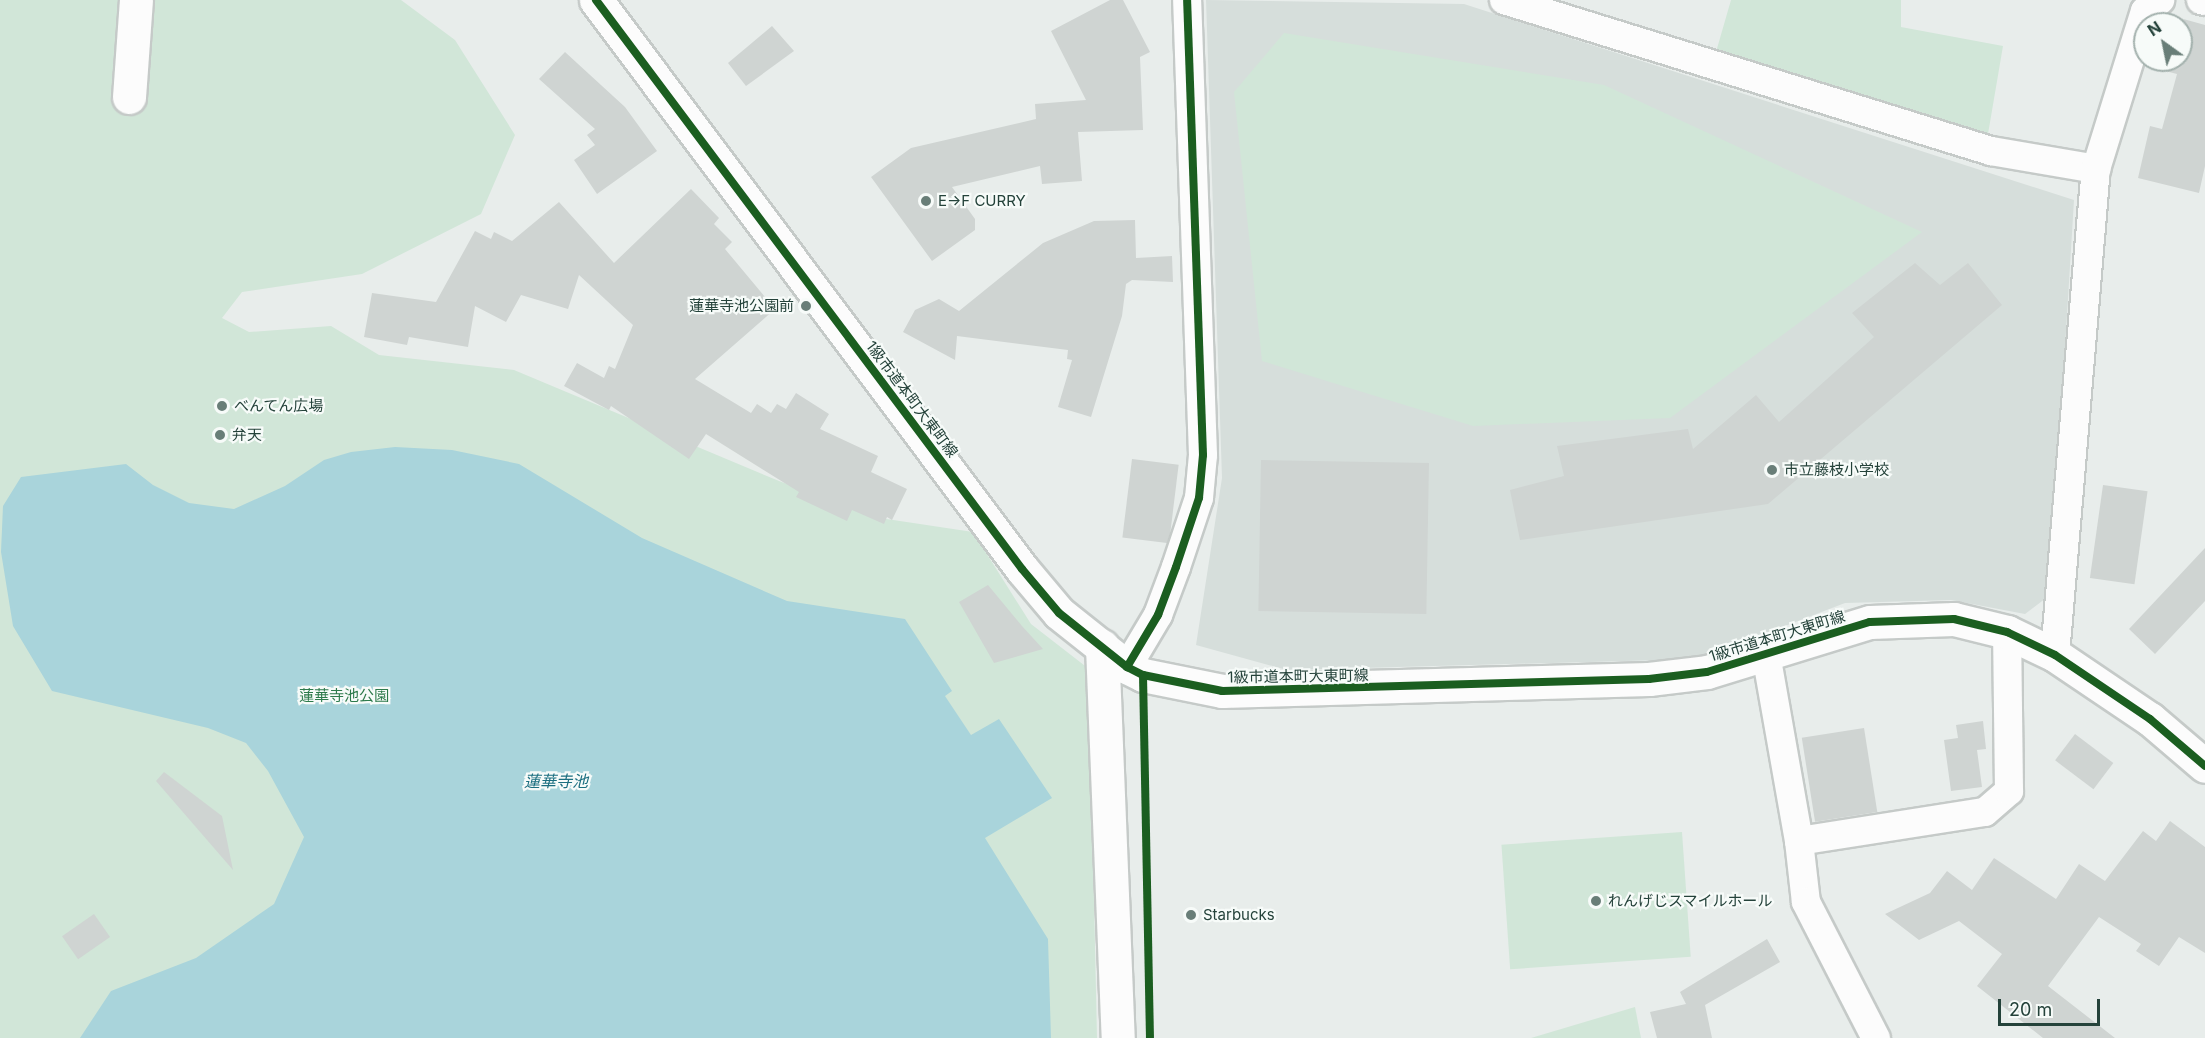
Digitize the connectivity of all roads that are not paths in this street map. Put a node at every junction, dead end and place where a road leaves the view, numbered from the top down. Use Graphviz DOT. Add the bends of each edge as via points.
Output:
graph roads {
  1 [pos="136,0"];
  2 [pos="596,0"];
  3 [pos="1186,0"];
  4 [pos="1504,0"];
  5 [pos="2160,0"];
  6 [pos="129,97"];
  7 [pos="2096,169"];
  8 [pos="2007,632"];
  9 [pos="1102,646"];
  10 [pos="1766,654"];
  11 [pos="2055,655"];
  12 [pos="1127,667"];
  13 [pos="2205,766"];
  14 [pos="1799,841"];
  15 [pos="1118,1038"];
  16 [pos="1876,1038"];
  1 -- 6 [label="street"];
  2 -- 9 [label="street, 1級市道本町大東町線" via="1022,569 1059,613"];
  3 -- 12 [label="street" via="1203,455 1199,498 1176,567 1158,615"];
  4 -- 7 [label="street" via="1991,152"];
  5 -- 7 [label="street" via="2145,11"];
  7 -- 11 [label="street"];
  8 -- 10 [label="street, 1級市道本町大東町線" via="1954,619 1870,622"];
  8 -- 11 [label="street, 1級市道本町大東町線"];
  8 -- 14 [label="street" via="2009,791 1985,812"];
  9 -- 12 [label="street, 1級市道本町大東町線"];
  9 -- 15 [label="street"];
  10 -- 12 [label="street, 1級市道本町大東町線" via="1707,672 1649,679 1289,691 1222,691 1143,675"];
  10 -- 14 [label="street"];
  11 -- 13 [label="street, 1級市道本町大東町線" via="2150,719"];
  14 -- 16 [label="street" via="1806,902"];
}
